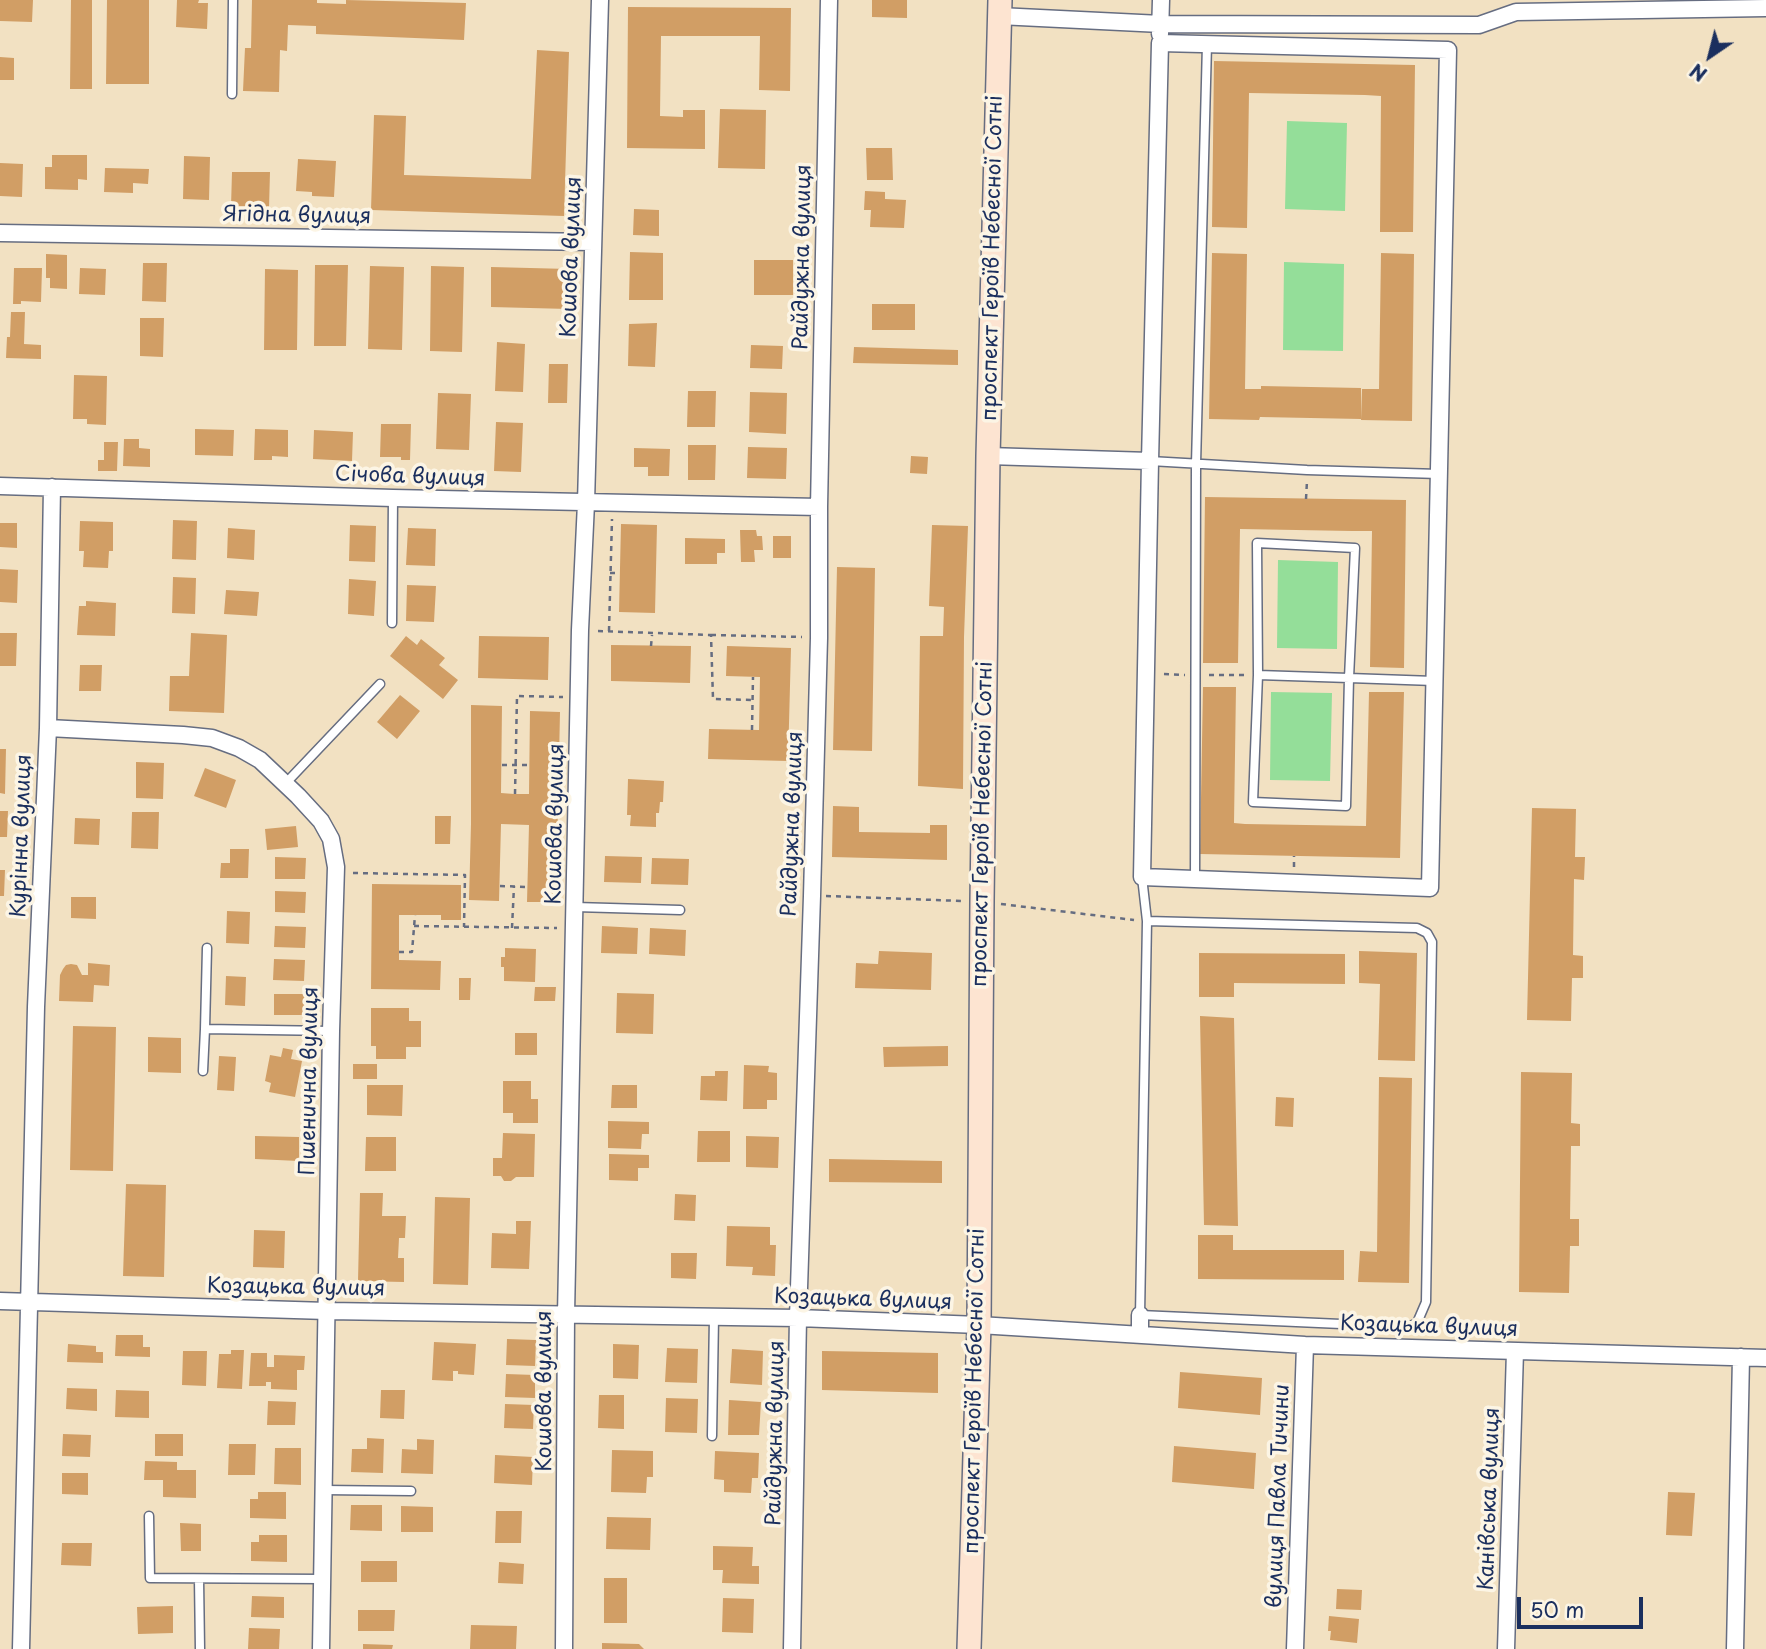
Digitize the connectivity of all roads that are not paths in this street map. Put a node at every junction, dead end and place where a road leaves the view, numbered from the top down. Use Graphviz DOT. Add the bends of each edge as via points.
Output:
graph roads {
  1 [pos="233,0"];
  2 [pos="600,0"];
  3 [pos="829,0"];
  4 [pos="1161,0"];
  5 [pos="1000,8"];
  6 [pos="1766,8"];
  7 [pos="1161,24"];
  8 [pos="1160,43"];
  9 [pos="1207,44"];
  10 [pos="232,94"];
  11 [pos="0,233"];
  12 [pos="593,242"];
  13 [pos="988,456"];
  14 [pos="1150,461"];
  15 [pos="1196,464"];
  16 [pos="1439,474"];
  17 [pos="0,486"];
  18 [pos="51,487"];
  19 [pos="393,498"];
  20 [pos="586,503"];
  21 [pos="818,507"];
  22 [pos="392,623"];
  23 [pos="1258,675"];
  24 [pos="1349,678"];
  25 [pos="1435,681"];
  26 [pos="380,684"];
  27 [pos="48,728"];
  28 [pos="285,784"];
  29 [pos="1142,877"];
  30 [pos="1195,879"];
  31 [pos="575,906"];
  32 [pos="680,910"];
  33 [pos="1147,921"];
  34 [pos="207,947"];
  35 [pos="205,1029"];
  36 [pos="331,1031"];
  37 [pos="203,1071"];
  38 [pos="0,1301"];
  39 [pos="28,1301"];
  40 [pos="327,1311"];
  41 [pos="566,1314"];
  42 [pos="1140,1315"];
  43 [pos="715,1317"];
  44 [pos="798,1318"];
  45 [pos="979,1325"];
  46 [pos="1140,1335"];
  47 [pos="1305,1345"];
  48 [pos="1515,1351"];
  49 [pos="1741,1357"];
  50 [pos="1766,1358"];
  51 [pos="712,1436"];
  52 [pos="324,1490"];
  53 [pos="411,1491"];
  54 [pos="149,1516"];
  55 [pos="199,1578"];
  56 [pos="322,1580"];
  57 [pos="21,1649"];
  58 [pos="200,1649"];
  59 [pos="321,1649"];
  60 [pos="564,1649"];
  61 [pos="792,1649"];
  62 [pos="969,1649"];
  63 [pos="1294,1649"];
  64 [pos="1506,1649"];
  65 [pos="1735,1649"];
  1 -- 10 [label="lane"];
  2 -- 12 [label="street, Кошова вулиця"];
  3 -- 21 [label="street, Райдужна вулиця"];
  4 -- 7 [label="street"];
  5 -- 7 [label="street"];
  5 -- 13 [label="street, проспект Героїв Небесної Сотні"];
  6 -- 7 [label="street" via="1516,12 1479,24"];
  7 -- 8 [label="street"];
  8 -- 9 [label="street"];
  8 -- 14 [label="street"];
  9 -- 15 [label="lane"];
  9 -- 16 [label="street" via="1448,50"];
  11 -- 12 [label="street, Ягідна вулиця"];
  12 -- 20 [label="street, Кошова вулиця"];
  13 -- 14 [label="street"];
  13 -- 45 [label="street, проспект Героїв Небесної Сотні"];
  14 -- 15 [label="lane"];
  14 -- 29 [label="street"];
  15 -- 16 [label="lane"];
  15 -- 30 [label="lane"];
  16 -- 25 [label="street"];
  17 -- 18 [label="street, Січова вулиця"];
  18 -- 19 [label="street, Січова вулиця"];
  18 -- 27 [label="street, Курінна вулиця"];
  19 -- 20 [label="street, Січова вулиця"];
  19 -- 22 [label="lane"];
  20 -- 21 [label="street, Січова вулиця"];
  20 -- 31 [label="street, Кошова вулиця"];
  21 -- 44 [label="street, Райдужна вулиця" via="819,638"];
  23 -- 24 [label="lane"];
  23 -- 24 [label="lane" via="1253,802 1346,806"];
  23 -- 24 [label="lane" via="1257,542 1355,548"];
  24 -- 25 [label="lane"];
  25 -- 30 [label="street" via="1430,888"];
  26 -- 28 [label="lane"];
  27 -- 28 [label="street, Пшенична вулиця" via="212,738 260,761"];
  27 -- 39 [label="street, Курінна вулиця"];
  28 -- 36 [label="street, Пшенична вулиця" via="321,821 331,839 336,873"];
  29 -- 30 [label="street"];
  29 -- 33 [label="lane"];
  31 -- 32 [label="lane"];
  31 -- 41 [label="street, Кошова вулиця"];
  33 -- 42 [label="lane"];
  33 -- 42 [label="lane" via="1417,928 1427,933 1432,942 1426,1302 1417,1323 1408,1327"];
  34 -- 35 [label="lane"];
  35 -- 36 [label="lane"];
  35 -- 37 [label="lane"];
  36 -- 40 [label="street, Пшенична вулиця"];
  38 -- 39 [label="street, Козацька вулиця"];
  39 -- 40 [label="street, Козацька вулиця"];
  39 -- 57 [label="street, Курінна вулиця"];
  40 -- 41 [label="street, Козацька вулиця"];
  40 -- 52 [label="street, Пшенична вулиця"];
  41 -- 43 [label="street, Козацька вулиця"];
  41 -- 60 [label="street, Кошова вулиця"];
  42 -- 46 [label="street"];
  43 -- 44 [label="street, Козацька вулиця"];
  43 -- 51 [label="lane"];
  44 -- 45 [label="street, Козацька вулиця"];
  44 -- 61 [label="street, Райдужна вулиця"];
  45 -- 46 [label="street, Козацька вулиця"];
  45 -- 62 [label="street, проспект Героїв Небесної Сотні"];
  46 -- 47 [label="street, Козацька вулиця"];
  47 -- 48 [label="street, Козацька вулиця"];
  47 -- 63 [label="street, вулиця Павла Тичини"];
  48 -- 49 [label="street, Козацька вулиця"];
  48 -- 64 [label="street, Канівська вулиця"];
  49 -- 50 [label="street, Козацька вулиця"];
  49 -- 65 [label="street"];
  52 -- 53 [label="lane"];
  52 -- 56 [label="street, Пшенична вулиця"];
  54 -- 55 [label="lane" via="150,1578"];
  55 -- 56 [label="lane"];
  55 -- 58 [label="lane"];
  56 -- 59 [label="street, Пшенична вулиця"];
}
